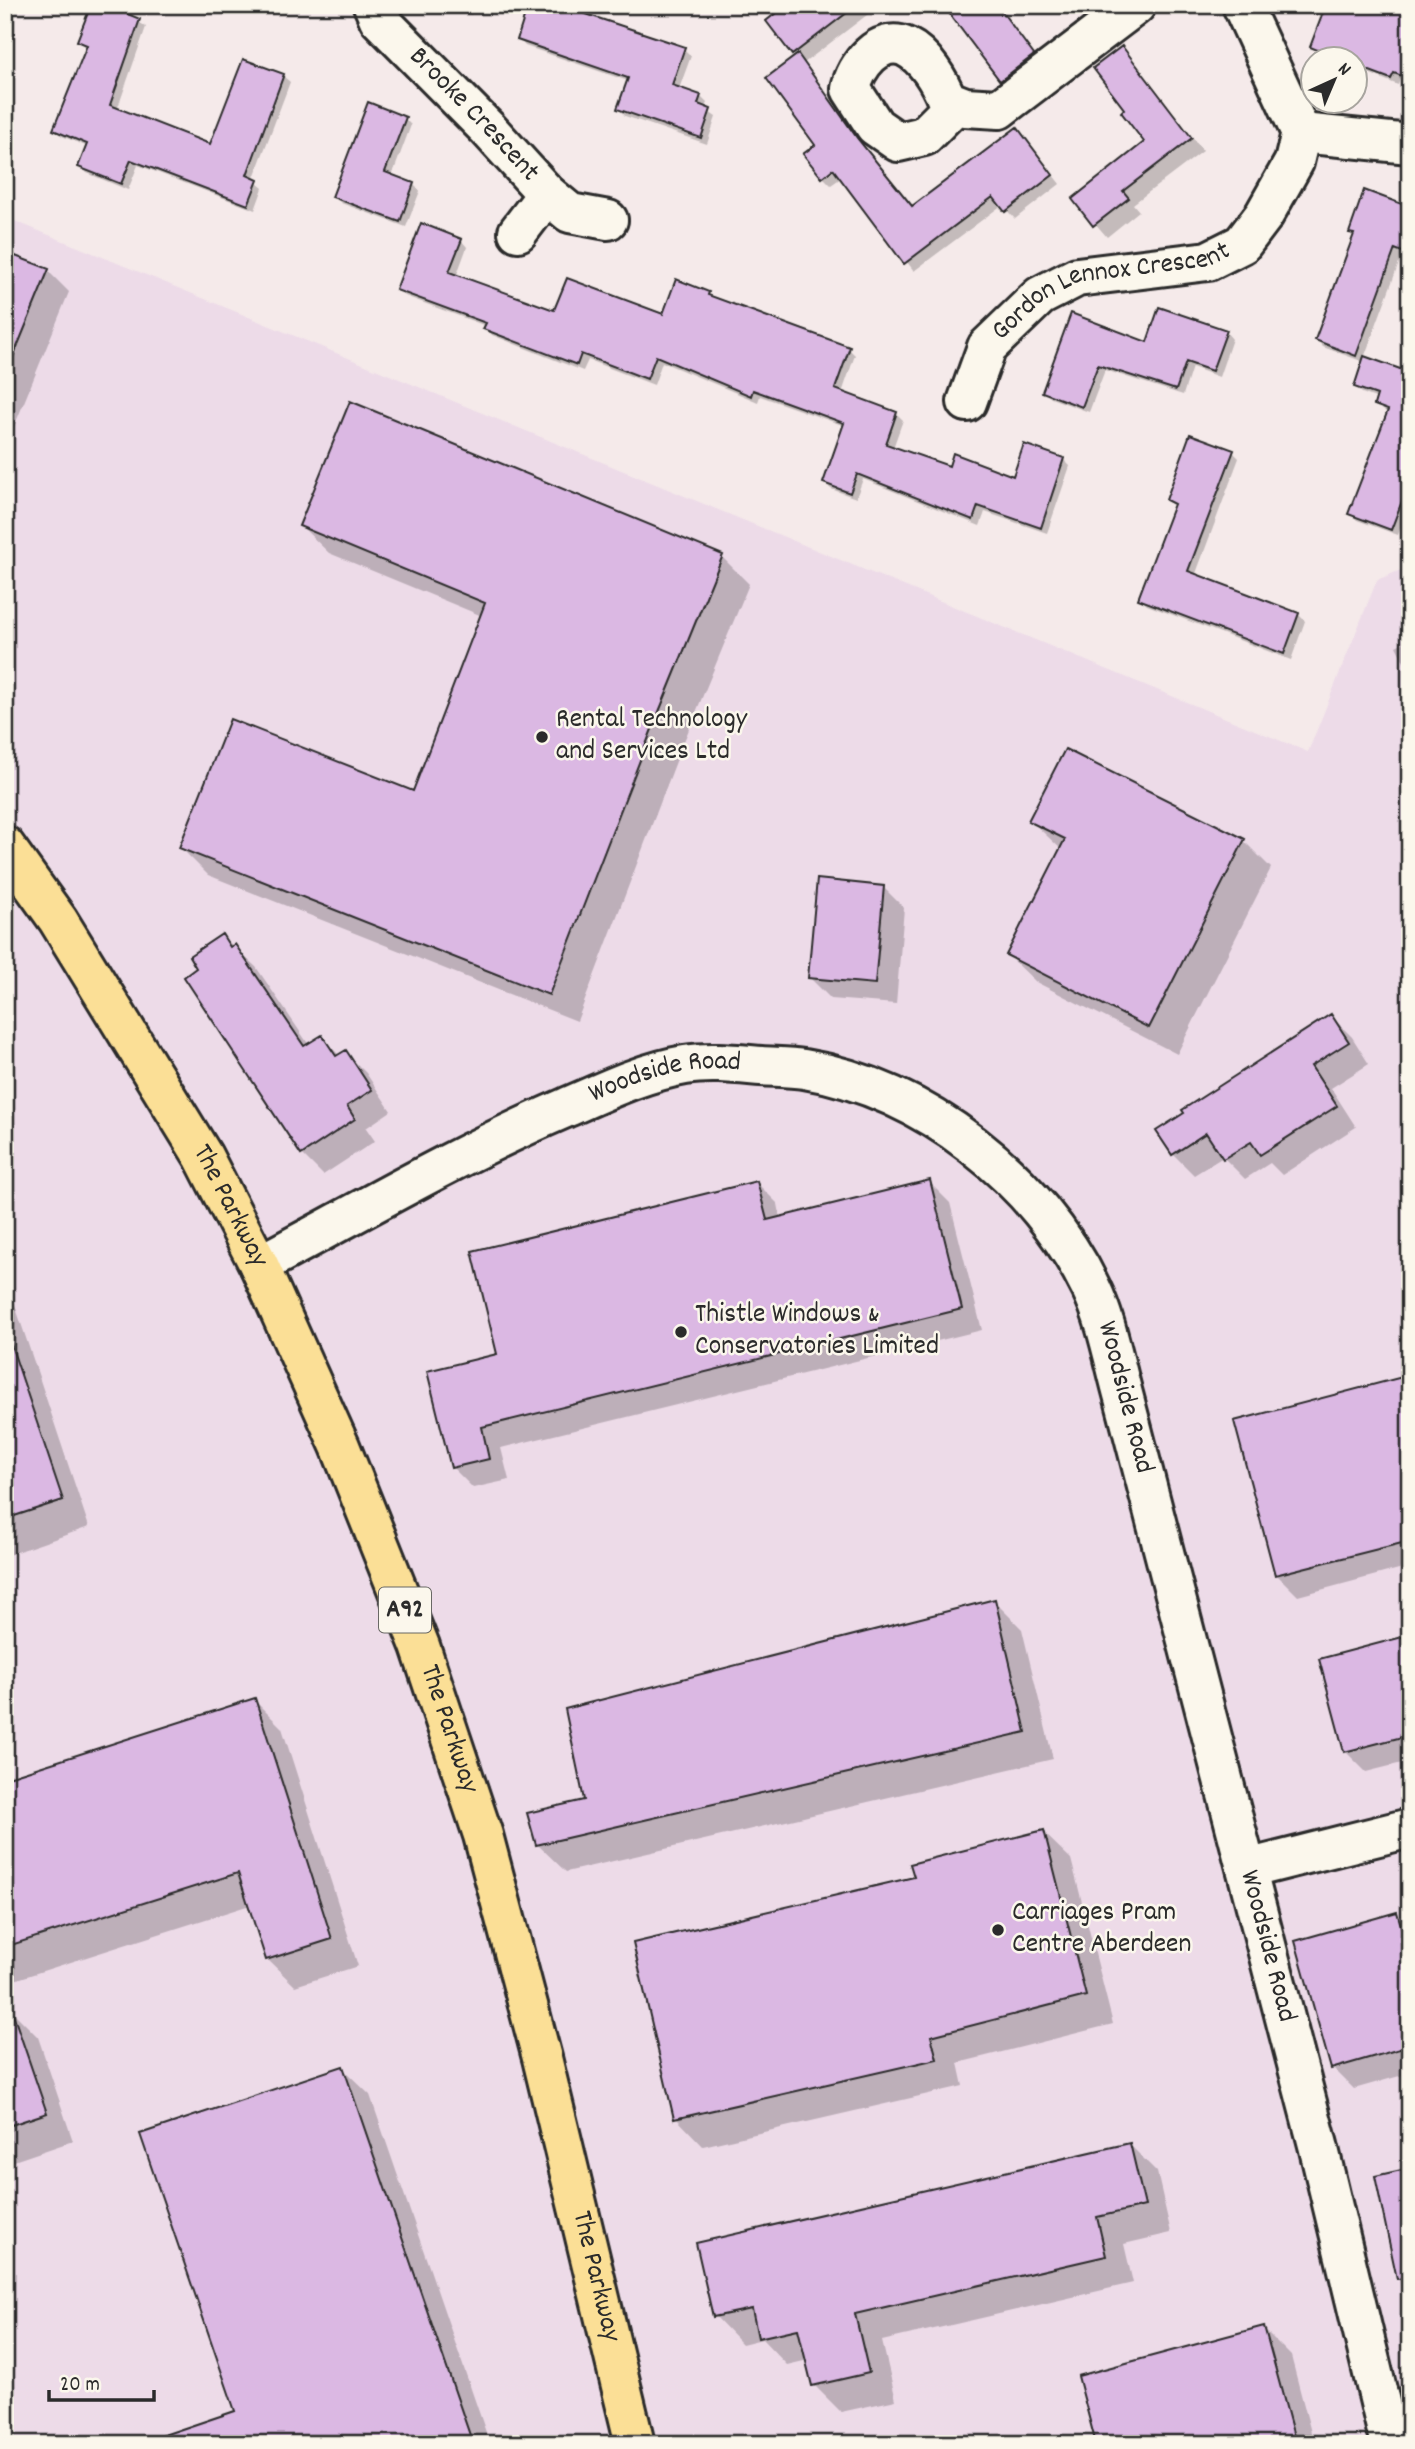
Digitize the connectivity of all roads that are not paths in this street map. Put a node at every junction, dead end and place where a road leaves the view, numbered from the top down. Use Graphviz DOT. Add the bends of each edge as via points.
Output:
graph roads {
  1 [pos="373,5"];
  2 [pos="1136,5"];
  3 [pos="1242,5"];
  4 [pos="947,100"];
  5 [pos="1301,133"];
  6 [pos="1410,144"];
  7 [pos="547,194"];
  8 [pos="608,220"];
  9 [pos="518,232"];
  10 [pos="967,402"];
  11 [pos="5,846"];
  12 [pos="259,1265"];
  13 [pos="1410,1828"];
  14 [pos="1247,1869"];
  15 [pos="635,2444"];
  16 [pos="1390,2444"];
  1 -- 7 [label="street, Brooke Crescent" via="379,19"];
  2 -- 4 [label="street" via="999,109 965,107"];
  3 -- 5 [label="street"];
  5 -- 6 [label="street"];
  5 -- 10 [label="street, Gordon Lennox Crescent" via="1282,188 1242,244 1209,261 1077,277 1040,296 987,347"];
  7 -- 8 [label="street, Brooke Crescent" via="570,213"];
  7 -- 9 [label="street, Brooke Crescent"];
  11 -- 12 [label="main road, The Parkway / A92" via="58,920 203,1156"];
  12 -- 14 [label="street, Woodside Road" via="520,1127 617,1085 684,1066 709,1063 804,1069 860,1084 931,1115 998,1164 1034,1202 1093,1291"];
  12 -- 15 [label="main road, The Parkway / A92" via="341,1446 420,1647 483,1835"];
  13 -- 14 [label="street"];
  14 -- 16 [label="street, Woodside Road"];
}
